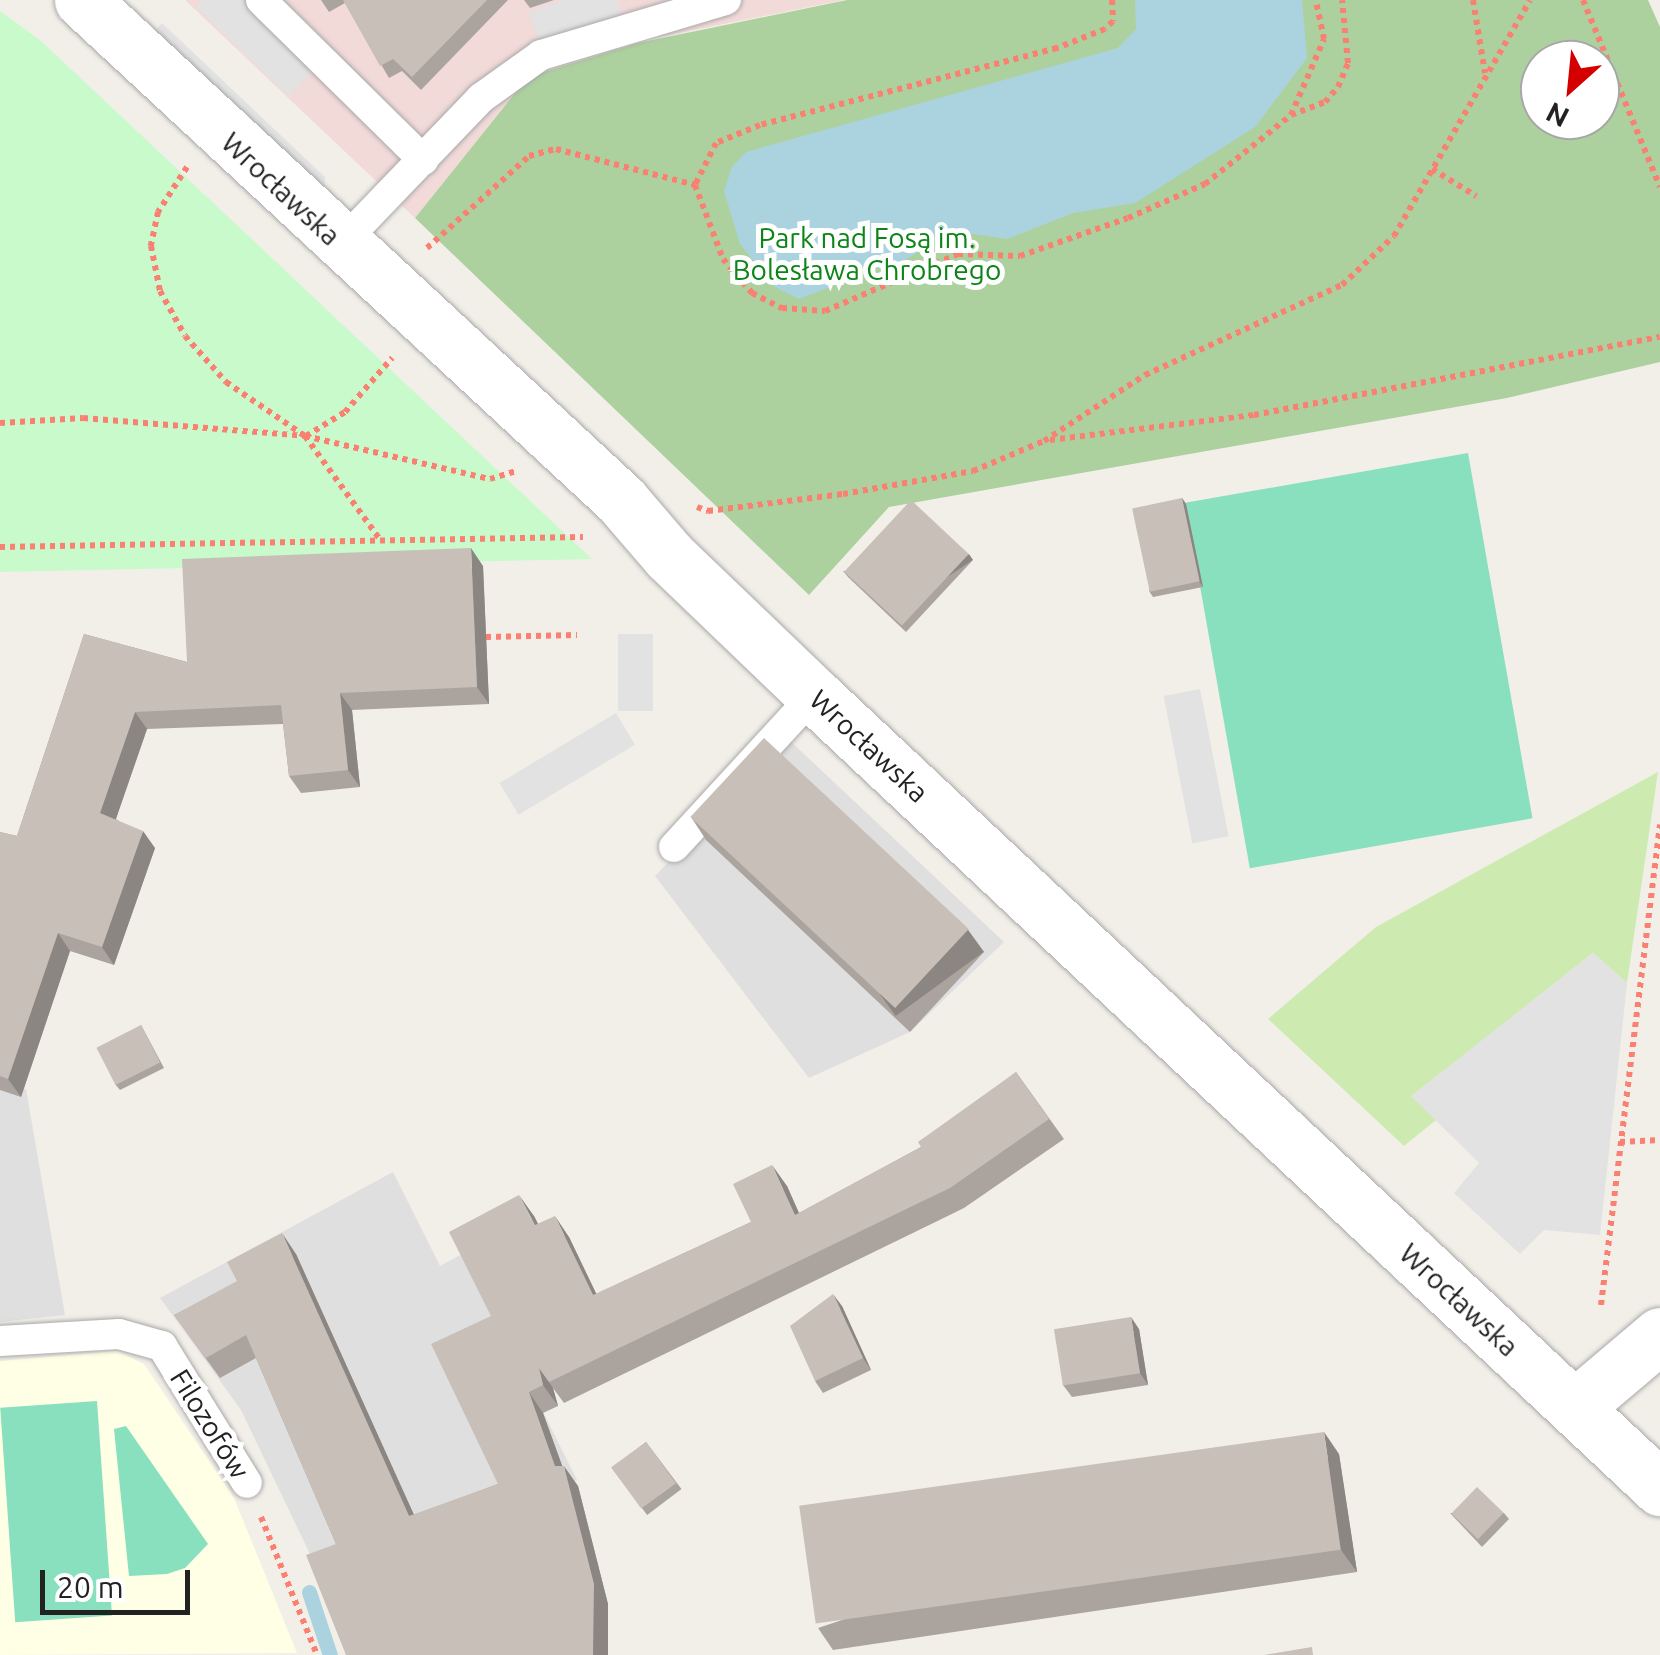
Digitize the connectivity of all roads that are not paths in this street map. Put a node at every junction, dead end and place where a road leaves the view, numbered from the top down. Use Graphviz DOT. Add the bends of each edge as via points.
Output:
graph roads {
  1 [pos="82,0"];
  2 [pos="261,0"];
  3 [pos="726,0"];
  4 [pos="423,160"];
  5 [pos="340,245"];
  6 [pos="814,695"];
  7 [pos="674,847"];
  8 [pos="1660,1335"];
  9 [pos="0,1342"];
  10 [pos="1574,1407"];
  11 [pos="248,1484"];
  12 [pos="1660,1488"];
  1 -- 5 [label="street, Wrocławska"];
  2 -- 4 [label="lane"];
  3 -- 4 [label="lane" via="542,55 482,98"];
  4 -- 5 [label="lane"];
  5 -- 6 [label="street, Wrocławska" via="621,500 669,556"];
  6 -- 7 [label="lane"];
  6 -- 10 [label="street, Wrocławska"];
  8 -- 10 [label="street"];
  9 -- 11 [label="lane, Filozofów" via="119,1334 162,1346"];
  10 -- 12 [label="street, Wrocławska"];
}
